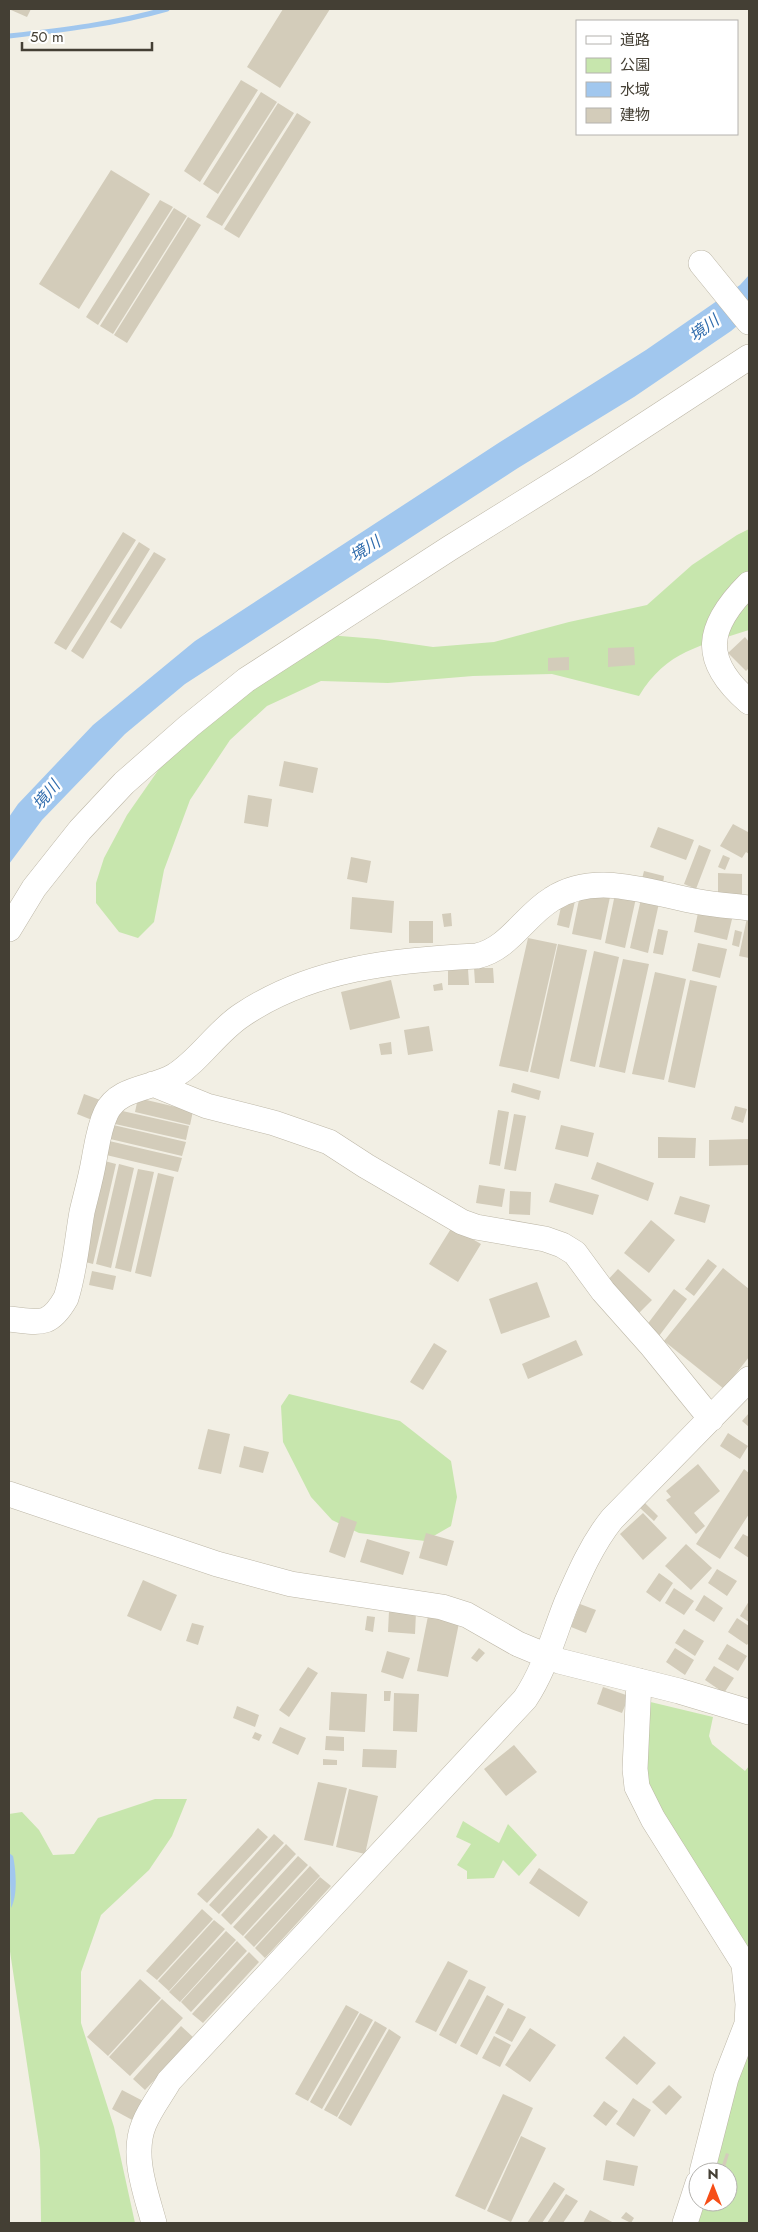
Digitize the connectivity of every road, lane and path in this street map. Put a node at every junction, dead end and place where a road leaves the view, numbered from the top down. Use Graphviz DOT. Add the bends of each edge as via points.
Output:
graph roads {
  1 [pos="706,269"];
  2 [pos="749,322"];
  3 [pos="749,357"];
  4 [pos="749,584"];
  5 [pos="749,702"];
  6 [pos="749,908"];
  7 [pos="9,929"];
  8 [pos="153,1084"];
  9 [pos="9,1320"];
  10 [pos="749,1379"];
  11 [pos="711,1419"];
  12 [pos="9,1494"];
  13 [pos="548,1656"];
  14 [pos="639,1681"];
  15 [pos="749,1712"];
  16 [pos="747,1969"];
  17 [pos="705,2162"];
  18 [pos="154,2223"];
  1 -- 2 [label="street"];
  3 -- 7 [label="street" via="246,680 124,783 40,880"];
  4 -- 5 [label="street" via="725,612 714,642 714,652 723,672"];
  6 -- 8 [label="street" via="637,889 582,886 561,893 542,905 490,953 351,969 281,992 240,1016 175,1075"];
  8 -- 9 [label="street" via="127,1092 116,1099 107,1111 97,1138 70,1286 58,1312 40,1322"];
  8 -- 11 [label="street" via="207,1106 274,1123 328,1142 462,1222 562,1245 575,1253"];
  10 -- 11 [label="street"];
  11 -- 13 [label="street" via="601,1534 566,1605"];
  12 -- 13 [label="street" via="218,1564 291,1584 442,1607 467,1615 518,1644"];
  13 -- 14 [label="street"];
  13 -- 18 [label="street" via="537,1682 525,1699 169,2081 143,2126 139,2150"];
  14 -- 15 [label="street"];
  14 -- 16 [label="street" via="636,1787"];
  16 -- 17 [label="street" via="747,2024 726,2078"];
}
